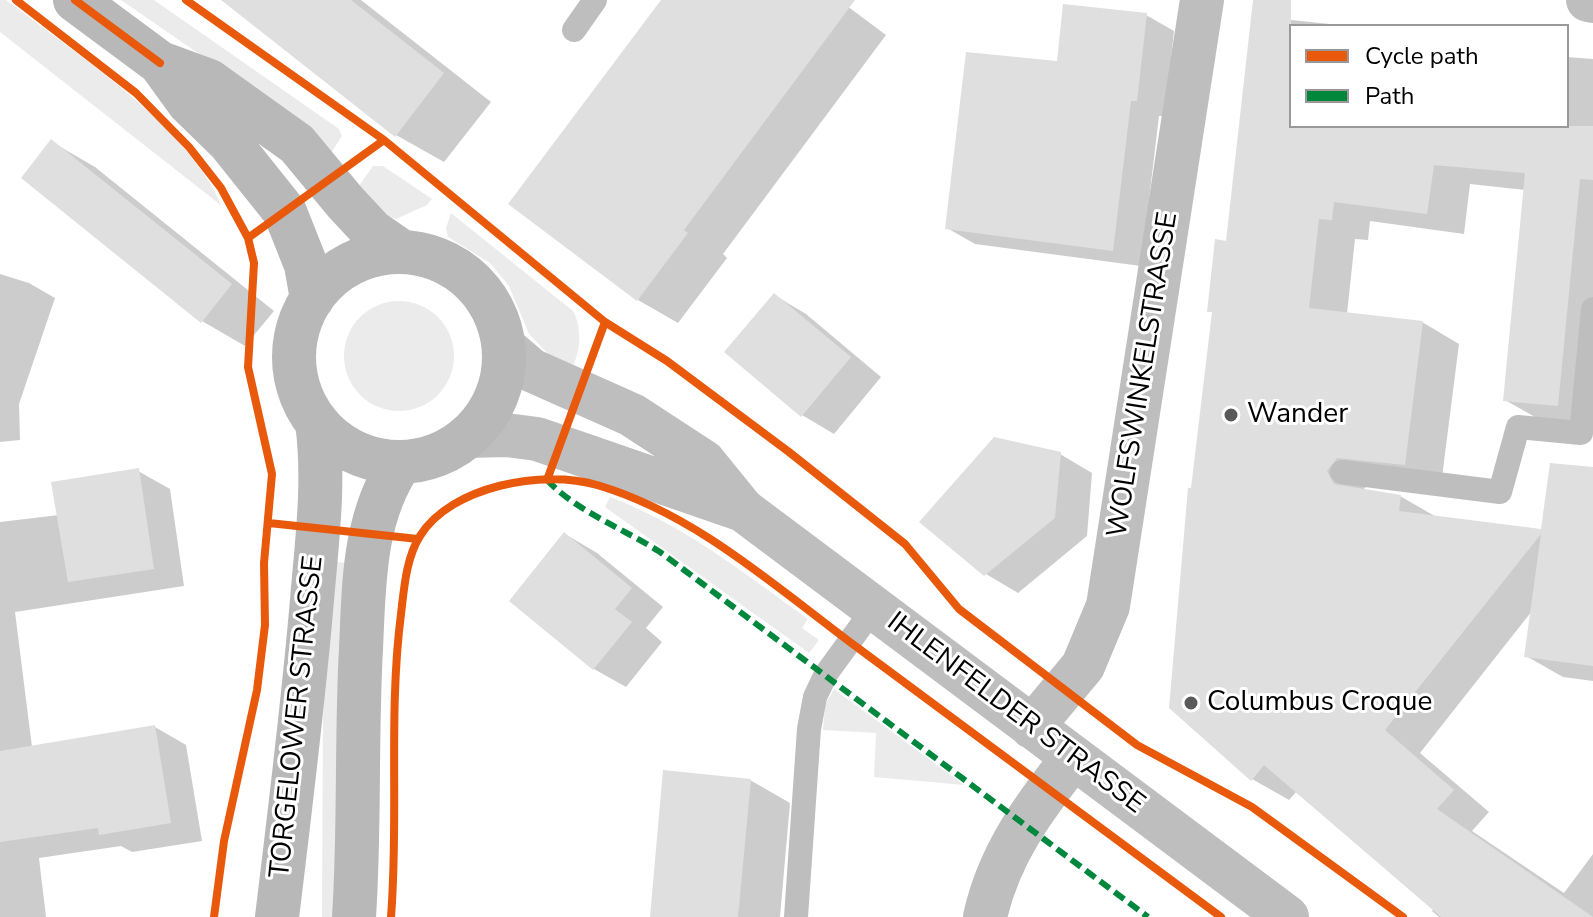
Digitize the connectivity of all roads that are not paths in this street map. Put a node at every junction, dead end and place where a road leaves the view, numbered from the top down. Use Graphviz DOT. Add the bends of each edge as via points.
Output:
graph roads {
  1 [pos="75,0"];
  2 [pos="595,0"];
  3 [pos="1202,0"];
  4 [pos="574,30"];
  5 [pos="160,63"];
  6 [pos="401,251"];
  7 [pos="312,299"];
  8 [pos="1593,309"];
  9 [pos="504,347"];
  10 [pos="317,422"];
  11 [pos="468,436"];
  12 [pos="401,462"];
  13 [pos="1342,472"];
  14 [pos="743,510"];
  15 [pos="874,608"];
  16 [pos="1032,727"];
  17 [pos="1073,758"];
  18 [pos="277,917"];
  19 [pos="354,917"];
  20 [pos="796,917"];
  21 [pos="985,917"];
  22 [pos="1287,917"];
  1 -- 5 [label="main road, IHLENFELDER STRASSE"];
  2 -- 4 [label="lane"];
  3 -- 16 [label="street, WOLFSWINKELSTRASSE" via="1108,606 1083,666"];
  5 -- 6 [label="main road, IHLENFELDER STRASSE" via="209,81 297,144 372,231"];
  5 -- 7 [label="main road, IHLENFELDER STRASSE" via="285,212 306,265"];
  6 -- 7 [label="main road, IHLENFELDER STRASSE" via="350,264"];
  6 -- 9 [label="main road, IHLENFELDER STRASSE" via="450,264 470,279 499,322"];
  7 -- 10 [label="main road, IHLENFELDER STRASSE" via="301,318 294,361 298,383"];
  8 -- 13 [label="lane" via="1581,433 1518,427 1500,492"];
  9 -- 11 [label="main road, IHLENFELDER STRASSE" via="496,396"];
  9 -- 14 [label="street, IHLENFELDER STRASSE" via="531,370 632,415 704,462"];
  10 -- 12 [label="main road, IHLENFELDER STRASSE" via="355,452"];
  10 -- 18 [label="main road, TORGELOWER STRASSE" via="320,505 302,716"];
  11 -- 12 [label="main road, IHLENFELDER STRASSE" via="448,450"];
  11 -- 14 [label="street, IHLENFELDER STRASSE" via="537,439"];
  12 -- 19 [label="main road, TORGELOWER STRASSE" via="376,512 365,566"];
  14 -- 15 [label="street, IHLENFELDER STRASSE"];
  15 -- 16 [label="street, IHLENFELDER STRASSE"];
  15 -- 20 [label="lane" via="815,697"];
  16 -- 17 [label="street, IHLENFELDER STRASSE"];
  17 -- 21 [label="street" via="1023,823 1004,858"];
  17 -- 22 [label="street, IHLENFELDER STRASSE"];
}
